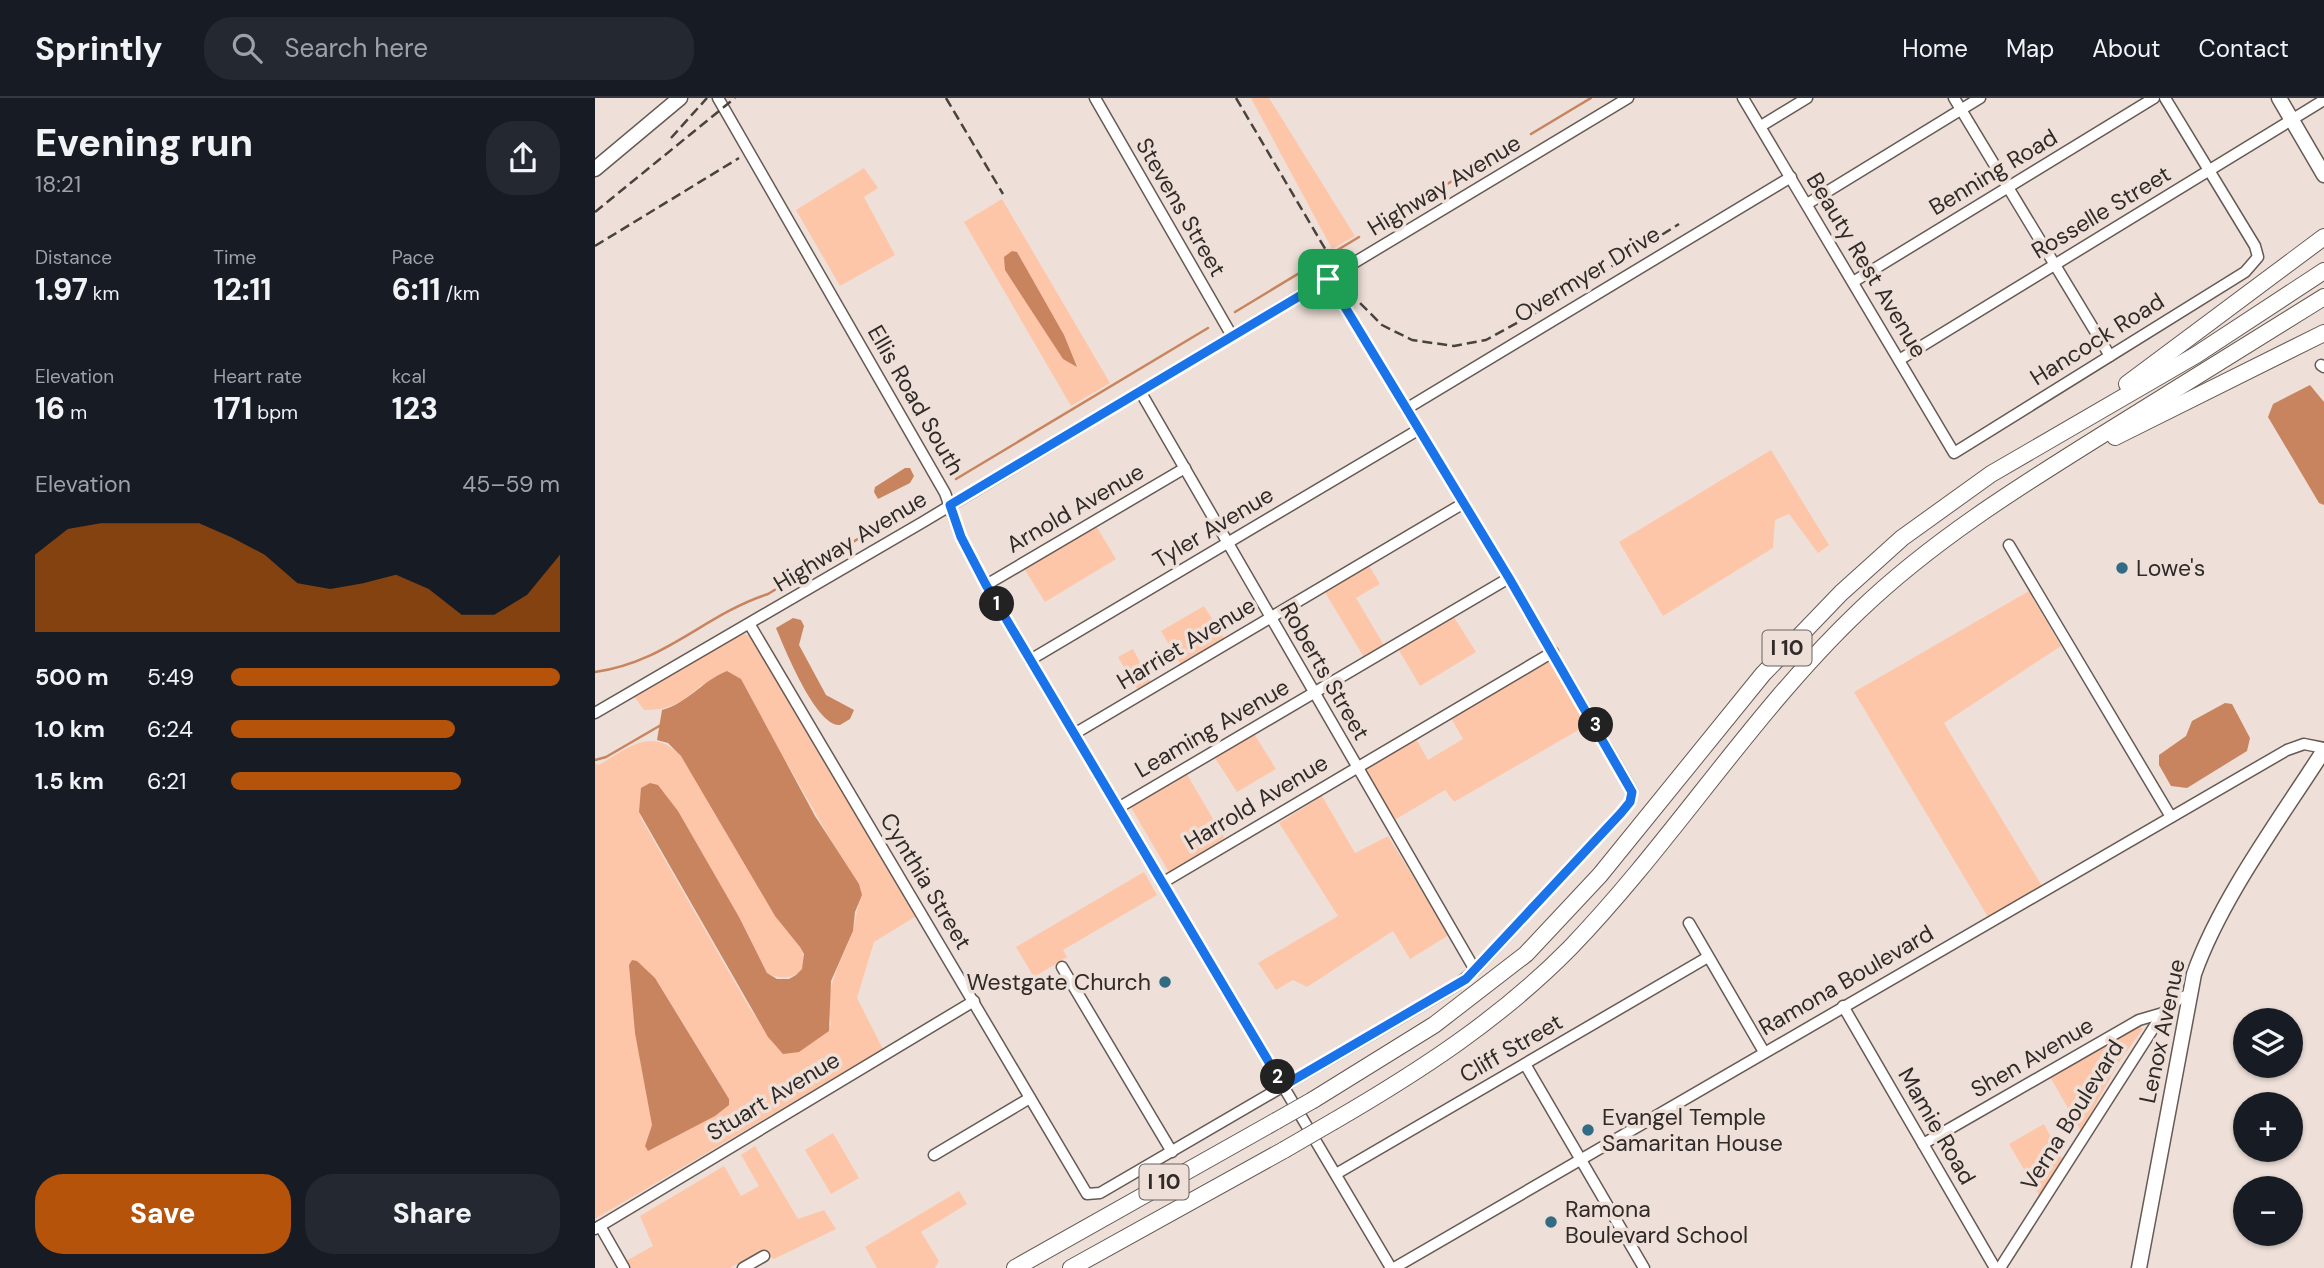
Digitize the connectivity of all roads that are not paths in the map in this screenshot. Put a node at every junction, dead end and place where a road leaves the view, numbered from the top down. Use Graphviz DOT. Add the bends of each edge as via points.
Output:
graph roads {
  1 [pos="680,98"];
  2 [pos="718,98"];
  3 [pos="1095,98"];
  4 [pos="1628,98"];
  5 [pos="1743,98"];
  6 [pos="1807,98"];
  7 [pos="1954,98"];
  8 [pos="1980,98"];
  9 [pos="2154,98"];
  10 [pos="2165,98"];
  11 [pos="2279,98"];
  12 [pos="2324,100"];
  13 [pos="1961,110"];
  14 [pos="2292,120"];
  15 [pos="1761,126"];
  16 [pos="595,169"];
  17 [pos="2209,170"];
  18 [pos="2324,175"];
  19 [pos="1791,177"];
  20 [pos="2008,187"];
  21 [pos="1807,204"];
  22 [pos="2324,237"];
  23 [pos="2055,264"];
  24 [pos="2324,271"];
  25 [pos="1328,279"];
  26 [pos="1853,282"];
  27 [pos="2324,297"];
  28 [pos="2324,333"];
  29 [pos="1232,336"];
  30 [pos="2110,356"];
  31 [pos="1899,360"];
  32 [pos="1140,391"];
  33 [pos="1406,409"];
  34 [pos="2069,428"];
  35 [pos="1418,430"];
  36 [pos="1954,453"];
  37 [pos="1185,468"];
  38 [pos="2025,482"];
  39 [pos="1464,503"];
  40 [pos="950,505"];
  41 [pos="1227,543"];
  42 [pos="2009,545"];
  43 [pos="1509,578"];
  44 [pos="986,585"];
  45 [pos="1271,618"];
  46 [pos="750,625"];
  47 [pos="1553,652"];
  48 [pos="1030,660"];
  49 [pos="1313,694"];
  50 [pos="595,713"];
  51 [pos="1074,734"];
  52 [pos="2322,756"];
  53 [pos="1356,768"];
  54 [pos="1118,808"];
  55 [pos="2171,817"];
  56 [pos="1162,883"];
  57 [pos="1689,923"];
  58 [pos="1708,957"];
  59 [pos="1062,967"];
  60 [pos="1475,970"];
  61 [pos="2189,995"];
  62 [pos="974,1000"];
  63 [pos="1843,1006"];
  64 [pos="2164,1013"];
  65 [pos="1764,1052"];
  66 [pos="1525,1065"];
  67 [pos="1283,1086"];
  68 [pos="1030,1098"];
  69 [pos="1923,1144"];
  70 [pos="1172,1152"];
  71 [pos="934,1155"];
  72 [pos="1580,1159"];
  73 [pos="1336,1174"];
  74 [pos="597,1228"];
  75 [pos="1053,1244"];
  76 [pos="764,1256"];
  77 [pos="624,1268"];
  78 [pos="743,1268"];
  79 [pos="1004,1268"];
  80 [pos="1015,1268"];
  81 [pos="1071,1268"];
  82 [pos="1393,1268"];
  83 [pos="1644,1268"];
  84 [pos="1998,1268"];
  85 [pos="2139,1268"];
  1 -- 16 [label="main road"];
  2 -- 40 [label="street, Ellis Road South"];
  3 -- 29 [label="street, Stevens Street"];
  4 -- 25 [label="street, Highway Avenue"];
  5 -- 15 [label="street, Beauty Rest Avenue"];
  6 -- 15 [label="street"];
  7 -- 13 [label="street"];
  8 -- 13 [label="street"];
  9 -- 20 [label="street, Benning Road"];
  10 -- 17 [label="street"];
  11 -- 14 [label="main road"];
  12 -- 14 [label="street, Rosselle Street"];
  13 -- 20 [label="street"];
  13 -- 21 [label="street"];
  14 -- 17 [label="street, Rosselle Street"];
  14 -- 18 [label="main road"];
  15 -- 19 [label="street, Beauty Rest Avenue"];
  17 -- 23 [label="street, Rosselle Street"];
  17 -- 30 [label="street, Hancock Road" via="2258,257 2245,272"];
  19 -- 21 [label="street, Beauty Rest Avenue"];
  19 -- 33 [label="street, Overmyer Drive"];
  20 -- 23 [label="street"];
  20 -- 26 [label="street, Benning Road"];
  21 -- 26 [label="street, Beauty Rest Avenue"];
  22 -- 34 [label="highway"];
  23 -- 30 [label="street"];
  23 -- 31 [label="street, Rosselle Street"];
  24 -- 34 [label="highway, I 10" via="2196,355"];
  25 -- 29 [label="street, Highway Avenue"];
  25 -- 33 [label="street"];
  26 -- 31 [label="street, Beauty Rest Avenue"];
  27 -- 38 [label="highway, I 10"];
  28 -- 38 [label="highway"];
  29 -- 32 [label="street, Highway Avenue"];
  30 -- 36 [label="street, Hancock Road"];
  31 -- 36 [label="street, Beauty Rest Avenue"];
  32 -- 37 [label="street, Roberts Street"];
  32 -- 40 [label="street, Highway Avenue"];
  33 -- 35 [label="street"];
  34 -- 75 [label="highway, I 10, bridge" via="1990,474 1902,538 1841,593 1763,674 1600,875 1526,954 1434,1025 1313,1100"];
  35 -- 39 [label="street"];
  35 -- 41 [label="street, Tyler Avenue"];
  37 -- 41 [label="street, Roberts Street"];
  37 -- 44 [label="street, Arnold Avenue"];
  38 -- 81 [label="highway, I 10, bridge" via="1936,544 1857,612 1791,685 1651,857 1537,980 1447,1053"];
  39 -- 43 [label="street"];
  39 -- 45 [label="street, Harriet Avenue"];
  40 -- 44 [label="street, Ellis Road South"];
  40 -- 46 [label="street, Highway Avenue"];
  41 -- 45 [label="street, Roberts Street"];
  41 -- 48 [label="street, Tyler Avenue"];
  42 -- 55 [label="street"];
  43 -- 47 [label="street"];
  43 -- 49 [label="street, Leaming Avenue"];
  44 -- 48 [label="street, Ellis Road South"];
  45 -- 49 [label="street, Roberts Street"];
  45 -- 51 [label="street, Harriet Avenue"];
  46 -- 50 [label="street, Highway Avenue"];
  46 -- 62 [label="street, Cynthia Street"];
  47 -- 53 [label="street, Harrold Avenue"];
  47 -- 60 [label="street" via="1632,792 1630,802"];
  48 -- 51 [label="street, Ellis Road South"];
  49 -- 53 [label="street, Roberts Street"];
  49 -- 54 [label="street, Leaming Avenue"];
  51 -- 54 [label="street, Ellis Road South"];
  52 -- 55 [label="street, Ramona Boulevard" via="2304,744 2287,750"];
  52 -- 61 [label="main road, Lenox Avenue" via="2215,925"];
  53 -- 56 [label="street, Harrold Avenue"];
  53 -- 60 [label="street, Roberts Street"];
  54 -- 56 [label="street, Ellis Road South"];
  55 -- 63 [label="street, Ramona Boulevard"];
  56 -- 67 [label="street, Ellis Road South"];
  57 -- 58 [label="street"];
  58 -- 65 [label="street"];
  58 -- 66 [label="street, Cliff Street"];
  59 -- 70 [label="street"];
  60 -- 67 [label="street" via="1457,985"];
  61 -- 64 [label="street, Verna Boulevard"];
  61 -- 85 [label="main road, Lenox Avenue"];
  62 -- 68 [label="street, Cynthia Street"];
  62 -- 74 [label="street, Stuart Avenue"];
  63 -- 65 [label="street, Ramona Boulevard"];
  63 -- 69 [label="street, Mamie Road"];
  64 -- 69 [label="street, Shen Avenue" via="2139,1020"];
  64 -- 84 [label="street, Verna Boulevard"];
  65 -- 72 [label="street, Ramona Boulevard"];
  66 -- 72 [label="street"];
  66 -- 73 [label="street, Cliff Street"];
  67 -- 70 [label="street"];
  67 -- 73 [label="street, Ellis Road South"];
  68 -- 70 [label="street, Cynthia Street" via="1087,1194 1095,1195"];
  68 -- 71 [label="street"];
  69 -- 84 [label="street, Mamie Road"];
  72 -- 82 [label="street, Ramona Boulevard"];
  72 -- 83 [label="street"];
  73 -- 82 [label="street, Ellis Road South"];
  74 -- 77 [label="street"];
  75 -- 79 [label="highway"];
  75 -- 80 [label="highway, I 10"];
  76 -- 78 [label="street"];
}
